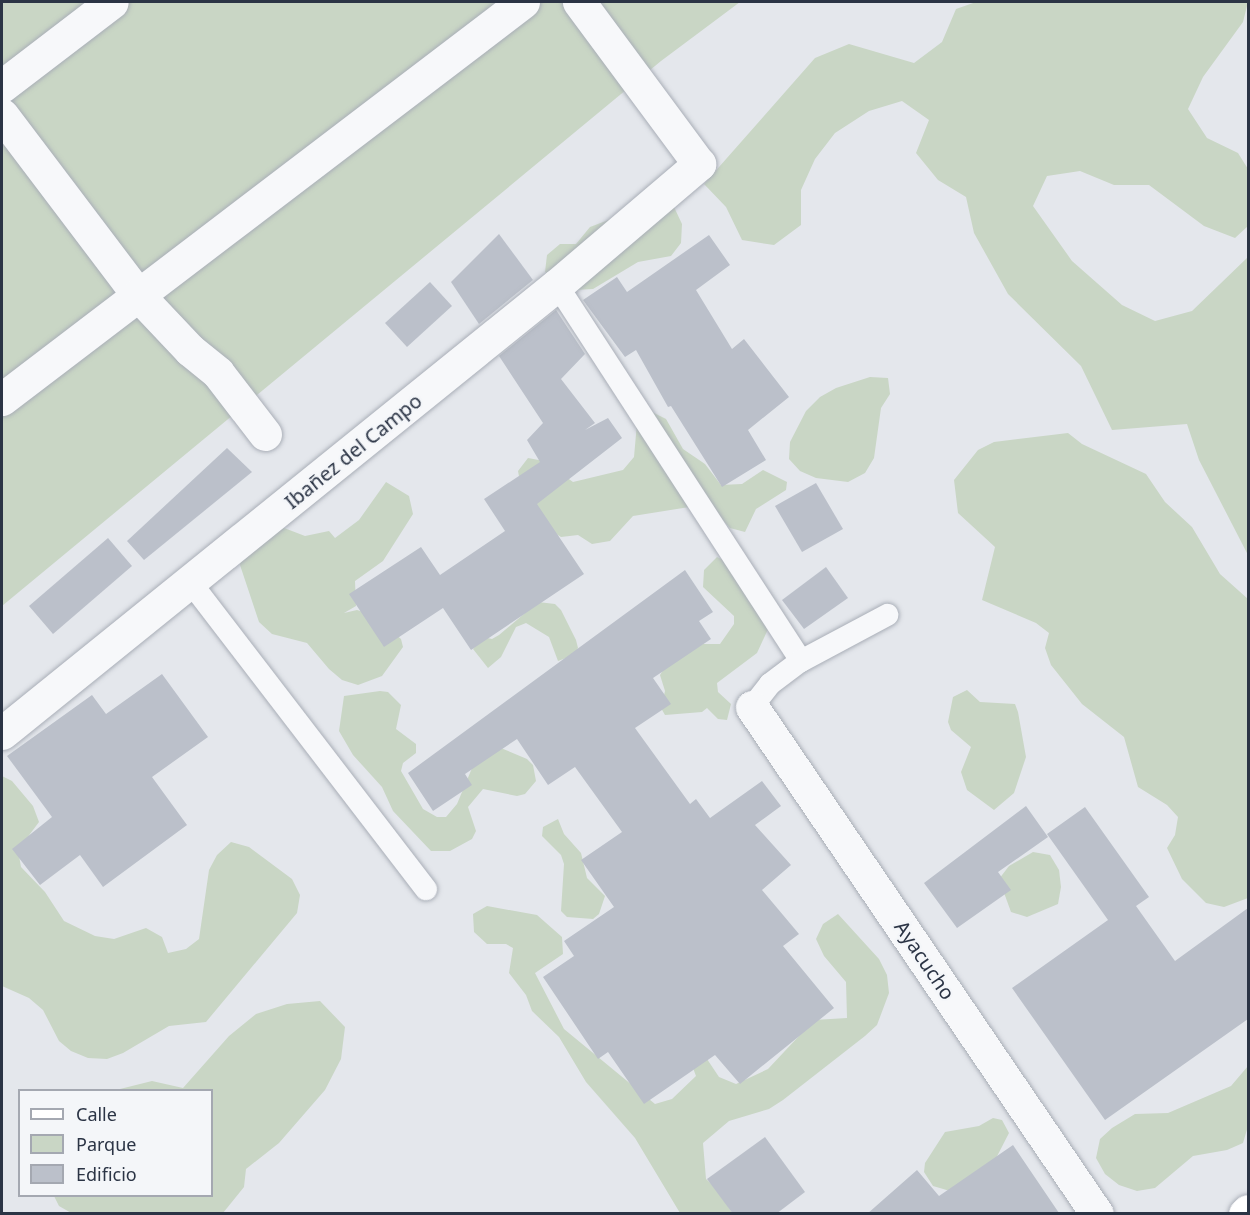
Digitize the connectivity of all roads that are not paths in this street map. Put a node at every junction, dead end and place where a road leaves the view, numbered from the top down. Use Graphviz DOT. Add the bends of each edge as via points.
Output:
graph roads {
  1 [pos="112,2"];
  2 [pos="523,2"];
  3 [pos="579,2"];
  4 [pos="2,86"];
  5 [pos="2,115"];
  6 [pos="557,285"];
  7 [pos="138,295"];
  8 [pos="2,399"];
  9 [pos="265,434"];
  10 [pos="191,583"];
  11 [pos="886,615"];
  12 [pos="801,661"];
  13 [pos="752,707"];
  14 [pos="2,733"];
  15 [pos="426,889"];
  16 [pos="1097,1214"];
  1 -- 4 [label="street"];
  2 -- 7 [label="street"];
  3 -- 6 [label="street, Ibañez del Campo" via="699,164"];
  5 -- 7 [label="street"];
  6 -- 10 [label="street, Ibañez del Campo"];
  6 -- 12 [label="lane"];
  7 -- 8 [label="street"];
  7 -- 9 [label="street" via="190,350 218,373"];
  10 -- 14 [label="street, Ibañez del Campo"];
  10 -- 15 [label="lane"];
  11 -- 12 [label="lane"];
  12 -- 13 [label="lane" via="770,684"];
  13 -- 16 [label="street, Ayacucho"];
}
